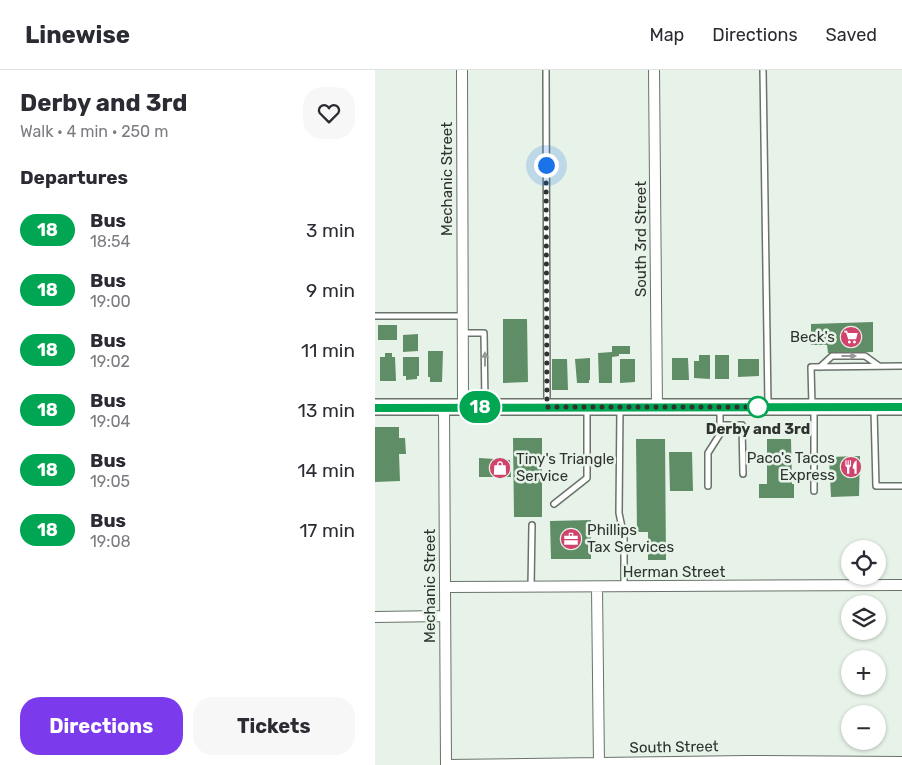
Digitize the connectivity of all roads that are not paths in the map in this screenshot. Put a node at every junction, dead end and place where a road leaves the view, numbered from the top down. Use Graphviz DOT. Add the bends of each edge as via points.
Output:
graph roads {
  1 [pos="462,70"];
  2 [pos="546,70"];
  3 [pos="654,70"];
  4 [pos="763,70"];
  5 [pos="375,316"];
  6 [pos="463,316"];
  7 [pos="463,333"];
  8 [pos="879,366"];
  9 [pos="902,366"];
  10 [pos="819,367"];
  11 [pos="463,407"];
  12 [pos="485,407"];
  13 [pos="547,407"];
  14 [pos="768,407"];
  15 [pos="813,407"];
  16 [pos="874,407"];
  17 [pos="902,407"];
  18 [pos="375,408"];
  19 [pos="444,408"];
  20 [pos="587,408"];
  21 [pos="619,408"];
  22 [pos="657,408"];
  23 [pos="720,408"];
  24 [pos="720,425"];
  25 [pos="743,474"];
  26 [pos="708,486"];
  27 [pos="902,486"];
  28 [pos="814,491"];
  29 [pos="554,504"];
  30 [pos="532,525"];
  31 [pos="902,585"];
  32 [pos="445,587"];
  33 [pos="531,587"];
  34 [pos="624,587"];
  35 [pos="597,588"];
  36 [pos="445,616"];
  37 [pos="375,617"];
  38 [pos="902,762"];
  39 [pos="747,763"];
  40 [pos="834,763"];
  41 [pos="599,764"];
  42 [pos="447,765"];
  1 -- 6 [label="street, Mechanic Street"];
  2 -- 13 [label="lane"];
  3 -- 22 [label="street, South 3rd Street"];
  4 -- 14 [label="lane"];
  5 -- 6 [label="lane"];
  6 -- 7 [label="street, Mechanic Street"];
  7 -- 11 [label="street, Mechanic Street"];
  12 -- 7 [label="lane, one-way" via="485,333"];
  8 -- 9 [label="lane"];
  8 -- 10 [label="lane"];
  10 -- 8 [label="lane, one-way" via="832,356 865,356"];
  10 -- 15 [label="lane" via="811,367"];
  11 -- 12 [label="main road"];
  11 -- 19 [label="main road"];
  12 -- 13 [label="main road"];
  13 -- 20 [label="main road"];
  14 -- 15 [label="main road"];
  14 -- 23 [label="main road"];
  15 -- 16 [label="main road"];
  15 -- 28 [label="lane"];
  16 -- 17 [label="main road"];
  16 -- 27 [label="lane" via="876,486"];
  18 -- 19 [label="main road"];
  19 -- 32 [label="street, Mechanic Street"];
  20 -- 21 [label="main road"];
  20 -- 29 [label="lane" via="587,478"];
  21 -- 22 [label="main road"];
  21 -- 34 [label="lane" via="619,513 624,537"];
  22 -- 23 [label="main road"];
  23 -- 24 [label="lane"];
  24 -- 25 [label="lane" via="742,425"];
  24 -- 26 [label="lane" via="720,434 708,453"];
  30 -- 33 [label="lane"];
  31 -- 34 [label="street, Herman Street"];
  32 -- 33 [label="street, Herman Street"];
  32 -- 36 [label="street, Mechanic Street"];
  33 -- 35 [label="street, Herman Street"];
  34 -- 35 [label="street, Herman Street"];
  35 -- 41 [label="street"];
  36 -- 37 [label="street"];
  36 -- 42 [label="street, Mechanic Street"];
  38 -- 40 [label="street, South Street"];
  39 -- 40 [label="street, South Street"];
  39 -- 41 [label="street, South Street"];
  41 -- 42 [label="street, South Street"];
}
